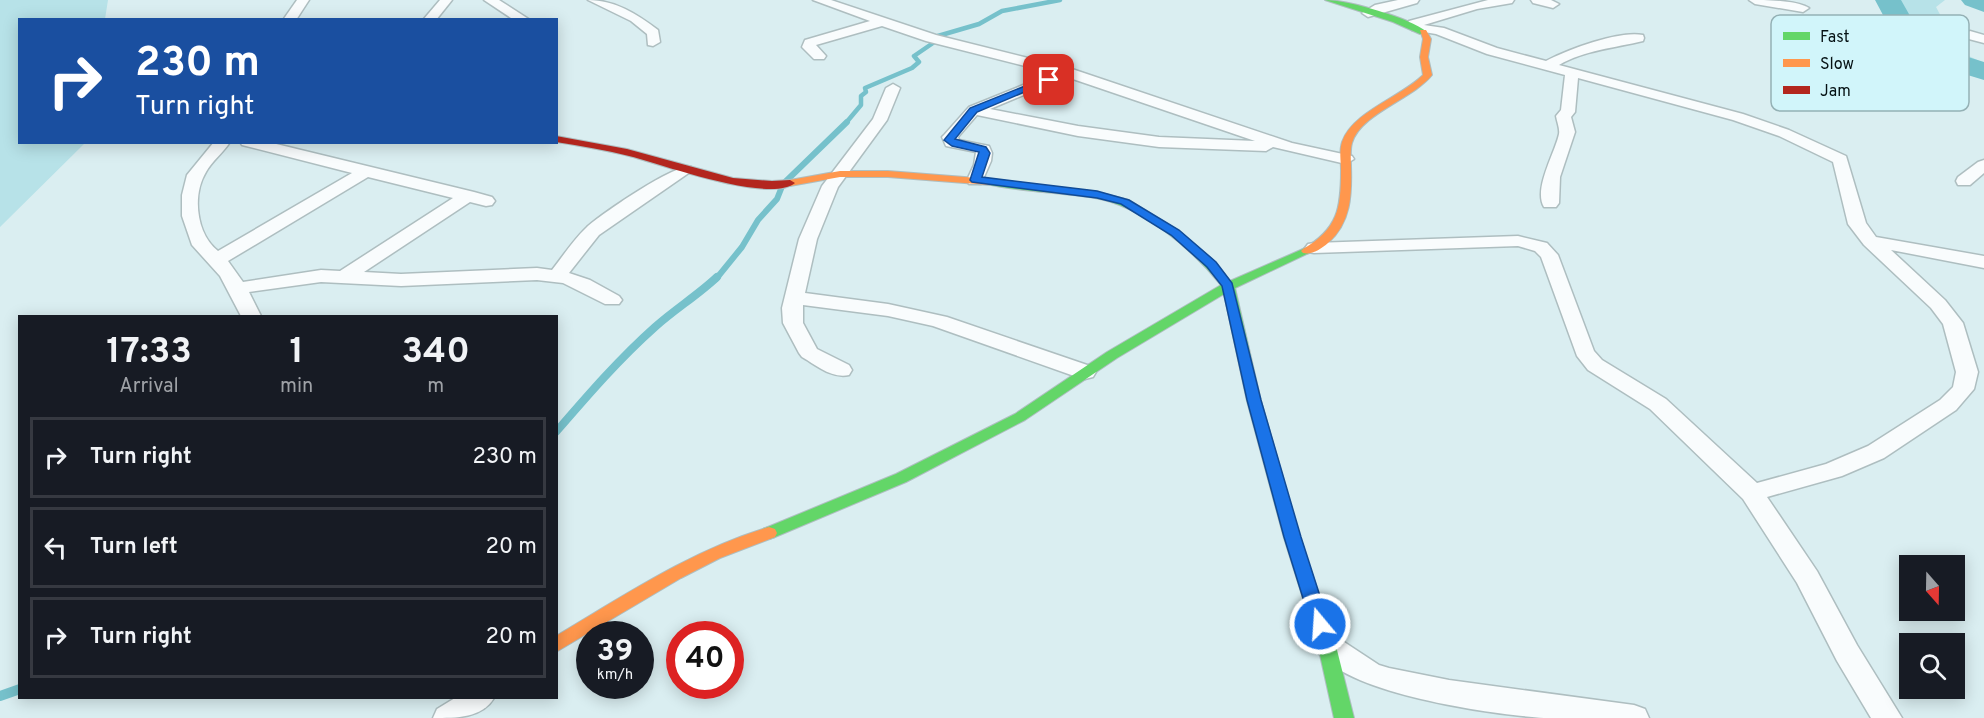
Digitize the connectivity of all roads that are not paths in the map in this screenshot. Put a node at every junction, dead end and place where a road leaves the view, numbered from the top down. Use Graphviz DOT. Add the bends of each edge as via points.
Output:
graph roads {
  1 [pos="303,0"];
  2 [pos="460,0"];
  3 [pos="490,0"];
  4 [pos="594,0"];
  5 [pos="819,0"];
  6 [pos="1329,0"];
  7 [pos="1413,0"];
  8 [pos="1508,0"];
  9 [pos="1537,0"];
  10 [pos="1755,0"];
  11 [pos="446,1"];
  12 [pos="1553,4"];
  13 [pos="1803,8"];
  14 [pos="1368,13"];
  15 [pos="290,18"];
  16 [pos="431,18"];
  17 [pos="522,18"];
  18 [pos="881,22"];
  19 [pos="1414,26"];
  20 [pos="1970,34"];
  21 [pos="1638,38"];
  22 [pos="1984,39"];
  23 [pos="653,42"];
  24 [pos="819,56"];
  25 [pos="1547,66"];
  26 [pos="1067,72"];
  27 [pos="1573,73"];
  28 [pos="893,88"];
  29 [pos="974,110"];
  30 [pos="558,139"];
  31 [pos="221,144"];
  32 [pos="255,144"];
  33 [pos="1288,147"];
  34 [pos="1346,159"];
  35 [pos="1984,165"];
  36 [pos="685,170"];
  37 [pos="365,172"];
  38 [pos="840,174"];
  39 [pos="975,180"];
  40 [pos="1964,181"];
  41 [pos="468,196"];
  42 [pos="486,201"];
  43 [pos="1550,203"];
  44 [pos="1870,240"];
  45 [pos="1314,248"];
  46 [pos="217,259"];
  47 [pos="1984,262"];
  48 [pos="346,276"];
  49 [pos="556,277"];
  50 [pos="1228,286"];
  51 [pos="239,288"];
  52 [pos="795,298"];
  53 [pos="612,300"];
  54 [pos="251,315"];
  55 [pos="841,370"];
  56 [pos="1085,372"];
  57 [pos="1752,493"];
  58 [pos="558,644"];
  59 [pos="1327,646"];
  60 [pos="476,699"];
  61 [pos="448,718"];
  62 [pos="1344,718"];
  63 [pos="1634,718"];
  64 [pos="1887,718"];
  1 -- 15 [label="street"];
  2 -- 11 [label="street"];
  3 -- 17 [label="street"];
  4 -- 23 [label="street" via="644,24 653,33"];
  5 -- 18 [label="street"];
  6 -- 14 [label="street"];
  7 -- 14 [label="street"];
  8 -- 19 [label="street" via="1463,9"];
  9 -- 12 [label="street"];
  10 -- 13 [label="street"];
  11 -- 16 [label="street"];
  14 -- 19 [label="street"];
  18 -- 24 [label="street" via="810,43 809,47"];
  18 -- 26 [label="street"];
  19 -- 25 [label="street"];
  19 -- 34 [label="street" via="1427,38 1424,57 1428,75 1410,94 1354,129 1347,140"];
  20 -- 22 [label="street"];
  21 -- 25 [label="street" via="1565,56"];
  25 -- 27 [label="street"];
  26 -- 29 [label="street"];
  26 -- 33 [label="street"];
  27 -- 43 [label="street" via="1568,112 1563,116 1567,132 1552,177"];
  27 -- 44 [label="street" via="1738,117 1834,155 1843,164 1857,224"];
  28 -- 38 [label="street" via="880,120"];
  29 -- 33 [label="street" via="1159,142"];
  29 -- 39 [label="street" via="949,140 983,149 982,165"];
  30 -- 36 [label="street" via="636,155"];
  31 -- 46 [label="street" via="200,168 189,192 201,244"];
  32 -- 37 [label="street"];
  33 -- 34 [label="street"];
  34 -- 45 [label="street" via="1347,210 1340,226"];
  35 -- 40 [label="street"];
  36 -- 38 [label="street" via="767,184"];
  36 -- 49 [label="street" via="593,231"];
  37 -- 41 [label="street"];
  37 -- 46 [label="street"];
  38 -- 39 [label="street"];
  38 -- 52 [label="street" via="830,186 808,239"];
  39 -- 50 [label="street" via="1125,202 1175,233"];
  41 -- 42 [label="street"];
  41 -- 48 [label="street"];
  44 -- 47 [label="street"];
  44 -- 57 [label="street" via="1953,323 1967,372 1963,389 1948,405 1876,452 1834,470"];
  45 -- 50 [label="street"];
  45 -- 57 [label="street" via="1488,241 1518,241 1541,247 1549,255 1584,352 1594,365 1658,404"];
  46 -- 51 [label="street"];
  48 -- 49 [label="street" via="401,280 481,275"];
  48 -- 51 [label="street"];
  49 -- 53 [label="street" via="583,284"];
  50 -- 56 [label="street"];
  50 -- 59 [label="street" via="1257,412"];
  51 -- 54 [label="street"];
  52 -- 55 [label="street" via="793,323 800,340 809,353"];
  52 -- 56 [label="street" via="920,316"];
  56 -- 58 [label="street" via="1020,417 901,478 675,573"];
  57 -- 64 [label="street" via="1808,578"];
  59 -- 62 [label="street"];
  59 -- 63 [label="street" via="1389,680"];
  60 -- 61 [label="street"];
}
